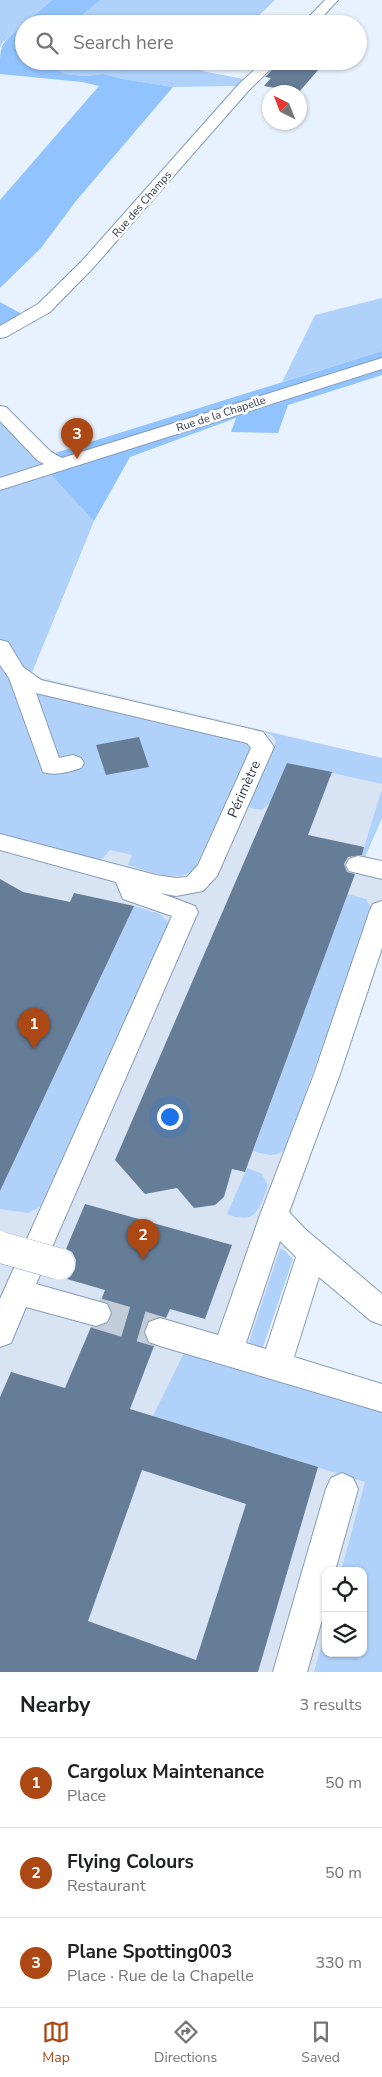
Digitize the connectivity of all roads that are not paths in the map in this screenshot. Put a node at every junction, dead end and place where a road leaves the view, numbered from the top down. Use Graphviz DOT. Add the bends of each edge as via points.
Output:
graph roads {
  1 [pos="332,0"];
  2 [pos="317,15"];
  3 [pos="262,70"];
  4 [pos="0,333"];
  5 [pos="382,363"];
  6 [pos="0,411"];
  7 [pos="60,465"];
  8 [pos="0,484"];
  9 [pos="0,647"];
  10 [pos="20,678"];
  11 [pos="73,763"];
  12 [pos="0,842"];
  13 [pos="358,865"];
  14 [pos="382,870"];
  15 [pos="126,876"];
  16 [pos="382,910"];
  17 [pos="274,1216"];
  18 [pos="0,1247"];
  19 [pos="312,1253"];
  20 [pos="59,1264"];
  21 [pos="18,1292"];
  22 [pos="382,1312"];
  23 [pos="96,1313"];
  24 [pos="160,1332"];
  25 [pos="0,1333"];
  26 [pos="228,1351"];
  27 [pos="276,1365"];
  28 [pos="382,1398"];
  29 [pos="342,1489"];
  30 [pos="290,1672"];
  1 -- 2 [label="street"];
  3 -- 4 [label="street, Rue des Champs" via="87,265 44,308"];
  5 -- 7 [label="street, Rue de la Chapelle"];
  6 -- 7 [label="street" via="44,456"];
  7 -- 8 [label="street, Rue de la Chapelle"];
  9 -- 10 [label="street"];
  10 -- 11 [label="street" via="51,767"];
  10 -- 15 [label="street, Périmètre" via="34,685 256,737 263,747 208,870 194,885 176,887"];
  12 -- 15 [label="street, Périmètre"];
  13 -- 14 [label="street"];
  15 -- 21 [label="street" via="132,893 186,912"];
  16 -- 17 [label="street" via="327,1074"];
  17 -- 19 [label="street"];
  17 -- 26 [label="street"];
  18 -- 20 [label="street, bridge"];
  19 -- 22 [label="street"];
  19 -- 27 [label="street"];
  21 -- 23 [label="street"];
  21 -- 25 [label="street"];
  24 -- 26 [label="street"];
  26 -- 27 [label="street"];
  27 -- 28 [label="street"];
  29 -- 30 [label="street"];
}
